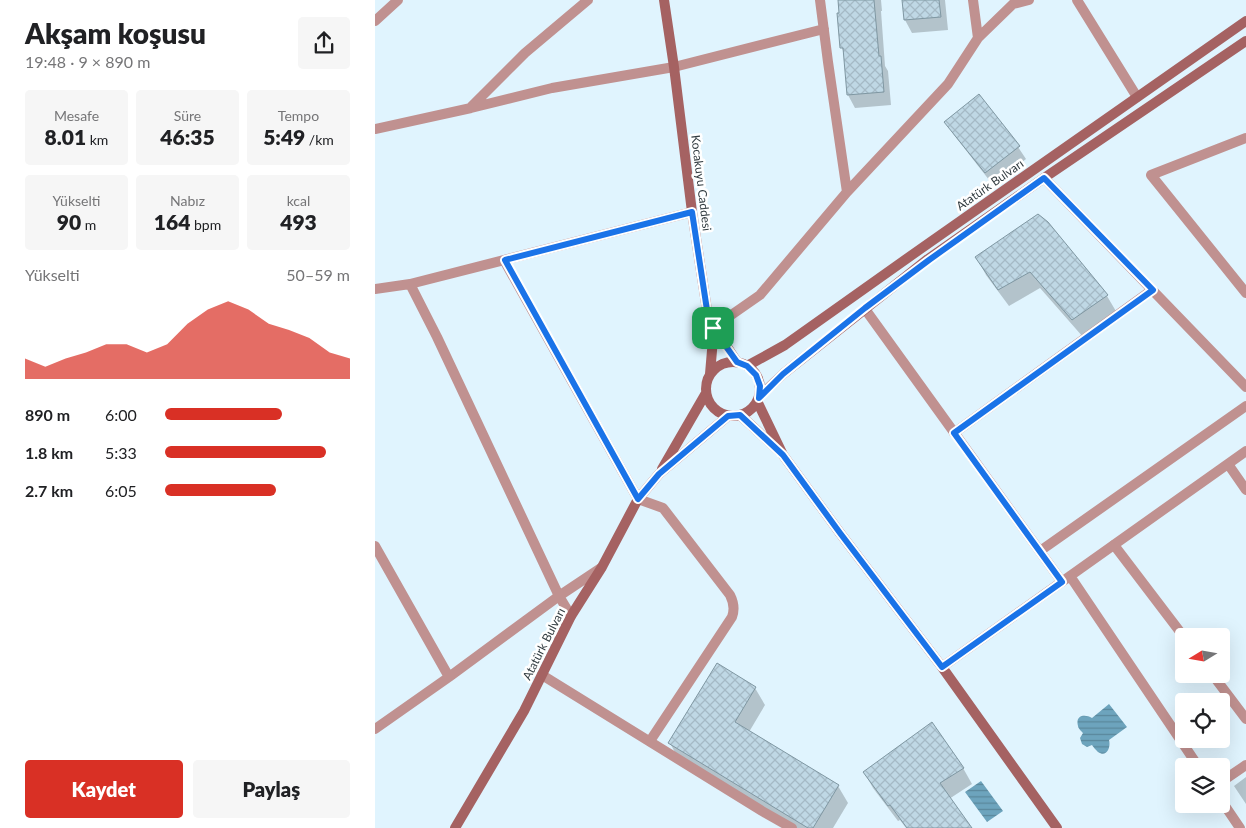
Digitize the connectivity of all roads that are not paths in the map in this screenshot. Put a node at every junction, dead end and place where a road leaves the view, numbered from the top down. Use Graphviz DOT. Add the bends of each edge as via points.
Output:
graph roads {
  1 [pos="398,0"];
  2 [pos="588,0"];
  3 [pos="663,0"];
  4 [pos="820,0"];
  5 [pos="973,0"];
  6 [pos="1029,0"];
  7 [pos="1077,0"];
  8 [pos="375,20"];
  9 [pos="1246,21"];
  10 [pos="824,29"];
  11 [pos="978,38"];
  12 [pos="1246,40"];
  13 [pos="674,67"];
  14 [pos="1137,98"];
  15 [pos="471,108"];
  16 [pos="375,129"];
  17 [pos="1246,138"];
  18 [pos="1044,178"];
  19 [pos="847,192"];
  20 [pos="692,212"];
  21 [pos="505,260"];
  22 [pos="410,284"];
  23 [pos="375,289"];
  24 [pos="1153,290"];
  25 [pos="1246,293"];
  26 [pos="865,308"];
  27 [pos="713,328"];
  28 [pos="737,362"];
  29 [pos="747,366"];
  30 [pos="710,374"];
  31 [pos="1246,386"];
  32 [pos="706,392"];
  33 [pos="758,399"];
  34 [pos="1246,406"];
  35 [pos="740,415"];
  36 [pos="728,416"];
  37 [pos="954,433"];
  38 [pos="1246,451"];
  39 [pos="783,455"];
  40 [pos="1228,464"];
  41 [pos="659,474"];
  42 [pos="1246,490"];
  43 [pos="638,499"];
  44 [pos="1114,545"];
  45 [pos="375,546"];
  46 [pos="1040,551"];
  47 [pos="602,567"];
  48 [pos="1066,579"];
  49 [pos="559,596"];
  50 [pos="571,616"];
  51 [pos="1177,628"];
  52 [pos="942,667"];
  53 [pos="542,675"];
  54 [pos="449,677"];
  55 [pos="1219,683"];
  56 [pos="1246,719"];
  57 [pos="375,729"];
  58 [pos="650,741"];
  59 [pos="1192,758"];
  60 [pos="1246,765"];
  61 [pos="1230,776"];
  62 [pos="1230,813"];
  63 [pos="455,828"];
  64 [pos="792,828"];
  65 [pos="1057,828"];
  66 [pos="1240,828"];
  1 -- 8 [label="street"];
  2 -- 15 [label="street" via="525,53"];
  3 -- 13 [label="main road, Kocakuyu Caddesi"];
  4 -- 10 [label="street"];
  5 -- 11 [label="street"];
  6 -- 11 [label="street" via="1013,4"];
  7 -- 14 [label="street"];
  9 -- 14 [label="main road, Atatürk Bulvarı"];
  10 -- 13 [label="street"];
  10 -- 19 [label="street"];
  11 -- 19 [label="street" via="948,84"];
  12 -- 18 [label="main road, Atatürk Bulvarı"];
  13 -- 15 [label="street" via="552,88"];
  13 -- 20 [label="main road, Kocakuyu Caddesi"];
  14 -- 29 [label="main road, Atatürk Bulvarı" via="785,345"];
  15 -- 16 [label="street"];
  17 -- 25 [label="street" via="1151,174"];
  18 -- 24 [label="street"];
  18 -- 26 [label="main road, Atatürk Bulvarı"];
  19 -- 27 [label="street" via="760,294"];
  20 -- 21 [label="street"];
  20 -- 27 [label="main road, Kocakuyu Caddesi" via="707,310"];
  21 -- 22 [label="street"];
  21 -- 43 [label="street"];
  22 -- 23 [label="street"];
  22 -- 49 [label="street"];
  24 -- 31 [label="street"];
  24 -- 37 [label="street"];
  26 -- 33 [label="main road, Atatürk Bulvarı" via="783,374"];
  26 -- 37 [label="street"];
  27 -- 28 [label="main road, Kocakuyu Caddesi"];
  27 -- 30 [label="main road"];
  28 -- 29 [label="main road"];
  28 -- 30 [label="main road" via="722,364"];
  29 -- 33 [label="main road" via="756,375 760,386"];
  30 -- 32 [label="main road"];
  32 -- 36 [label="main road" via="711,405"];
  32 -- 41 [label="main road, Atatürk Bulvarı"];
  33 -- 35 [label="main road" via="753,408"];
  33 -- 39 [label="main road"];
  34 -- 46 [label="street"];
  35 -- 36 [label="main road"];
  35 -- 39 [label="main road"];
  36 -- 41 [label="main road, Atatürk Bulvarı"];
  37 -- 46 [label="street"];
  38 -- 40 [label="street"];
  39 -- 52 [label="main road"];
  40 -- 42 [label="street"];
  40 -- 44 [label="street"];
  41 -- 43 [label="main road, Atatürk Bulvarı"];
  43 -- 47 [label="main road, Atatürk Bulvarı"];
  43 -- 58 [label="street" via="663,508 730,595 734,607 733,617"];
  44 -- 48 [label="street"];
  44 -- 51 [label="street"];
  45 -- 54 [label="street"];
  46 -- 48 [label="street"];
  47 -- 49 [label="street"];
  47 -- 50 [label="main road, Atatürk Bulvarı"];
  48 -- 52 [label="street"];
  48 -- 59 [label="street"];
  49 -- 50 [label="street"];
  49 -- 54 [label="street"];
  50 -- 53 [label="main road, Atatürk Bulvarı"];
  52 -- 65 [label="main road"];
  53 -- 58 [label="street"];
  53 -- 63 [label="main road, Atatürk Bulvarı"];
  54 -- 57 [label="street"];
  55 -- 56 [label="street"];
  58 -- 64 [label="street"];
  60 -- 61 [label="street"];
  62 -- 66 [label="street"];
}
